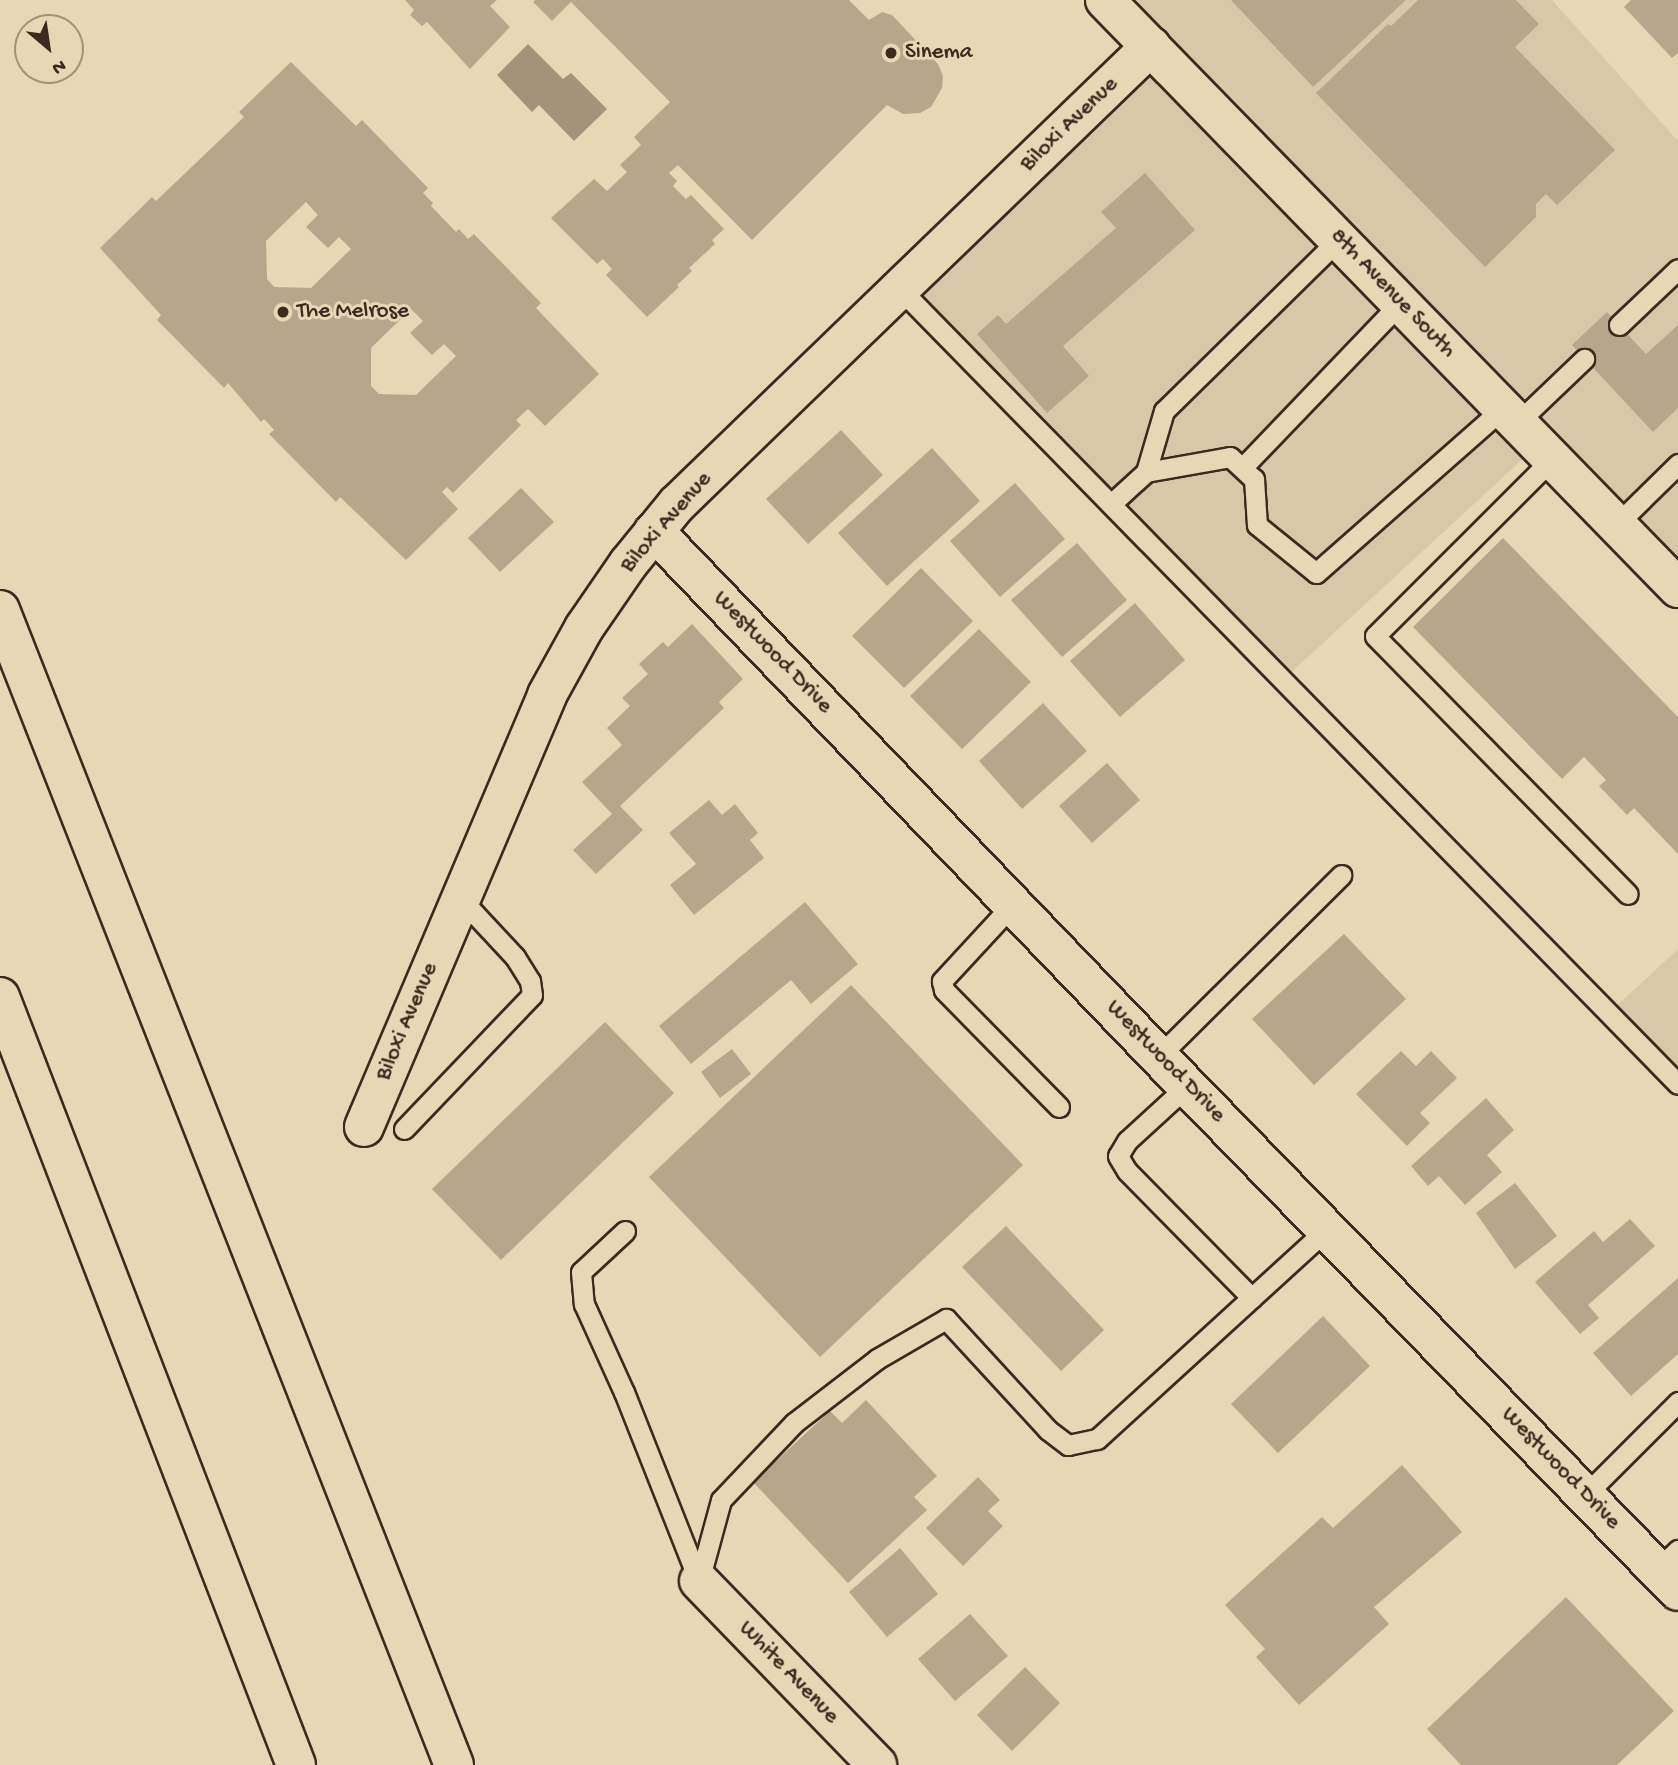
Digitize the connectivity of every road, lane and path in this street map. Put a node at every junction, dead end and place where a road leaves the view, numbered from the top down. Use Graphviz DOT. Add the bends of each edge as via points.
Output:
graph roads {
  1 [pos="1105,0"];
  2 [pos="1152,46"];
  3 [pos="1339,239"];
  4 [pos="1678,269"];
  5 [pos="900,289"];
  6 [pos="1400,303"];
  7 [pos="1619,325"];
  8 [pos="1584,359"];
  9 [pos="1510,415"];
  10 [pos="1552,459"];
  11 [pos="1678,464"];
  12 [pos="1243,467"];
  13 [pos="1146,472"];
  14 [pos="1111,504"];
  15 [pos="1618,524"];
  16 [pos="654,531"];
  17 [pos="1678,588"];
  18 [pos="0,610"];
  19 [pos="1341,875"];
  20 [pos="1628,894"];
  21 [pos="460,898"];
  22 [pos="1013,904"];
  23 [pos="0,997"];
  24 [pos="1159,1056"];
  25 [pos="1678,1084"];
  26 [pos="1187,1086"];
  27 [pos="1059,1107"];
  28 [pos="364,1126"];
  29 [pos="404,1129"];
  30 [pos="1328,1229"];
  31 [pos="625,1231"];
  32 [pos="1252,1298"];
  33 [pos="1678,1402"];
  34 [pos="1585,1494"];
  35 [pos="1671,1570"];
  36 [pos="699,1581"];
  37 [pos="296,1765"];
  38 [pos="454,1765"];
  39 [pos="877,1765"];
  1 -- 2 [label="main road, 8th Avenue South"];
  2 -- 3 [label="main road, 8th Avenue South"];
  2 -- 5 [label="main road, Biloxi Avenue"];
  3 -- 6 [label="main road, 8th Avenue South"];
  3 -- 13 [label="lane" via="1164,411"];
  4 -- 7 [label="lane"];
  5 -- 14 [label="lane"];
  5 -- 16 [label="main road, Biloxi Avenue"];
  6 -- 9 [label="main road, 8th Avenue South"];
  6 -- 12 [label="lane"];
  8 -- 9 [label="lane"];
  9 -- 10 [label="main road, 8th Avenue South"];
  9 -- 12 [label="lane" via="1316,573 1257,525 1254,479"];
  10 -- 15 [label="main road, 8th Avenue South"];
  10 -- 20 [label="lane" via="1375,636"];
  11 -- 15 [label="lane"];
  12 -- 13 [label="lane" via="1230,457"];
  13 -- 14 [label="lane"];
  14 -- 25 [label="lane"];
  15 -- 17 [label="main road, 8th Avenue South"];
  16 -- 21 [label="main road, Biloxi Avenue" via="584,628 547,695"];
  16 -- 22 [label="main road, Westwood Drive"];
  18 -- 38 [label="main road"];
  19 -- 24 [label="lane"];
  21 -- 28 [label="main road, Biloxi Avenue"];
  21 -- 29 [label="lane" via="515,957 530,981 532,995"];
  22 -- 24 [label="main road, Westwood Drive"];
  22 -- 27 [label="lane" via="942,981 944,990"];
  23 -- 37 [label="main road"];
  24 -- 26 [label="main road, Westwood Drive"];
  26 -- 30 [label="main road, Westwood Drive"];
  26 -- 32 [label="lane" via="1118,1156 1127,1171"];
  30 -- 32 [label="lane"];
  30 -- 34 [label="main road, Westwood Drive"];
  31 -- 36 [label="lane" via="581,1272 584,1304"];
  32 -- 36 [label="lane" via="1097,1439 1068,1445 1048,1430 946,1319 877,1359 805,1415 721,1500"];
  33 -- 34 [label="lane"];
  34 -- 35 [label="main road, Westwood Drive"];
  36 -- 39 [label="main road, White Avenue"];
}
